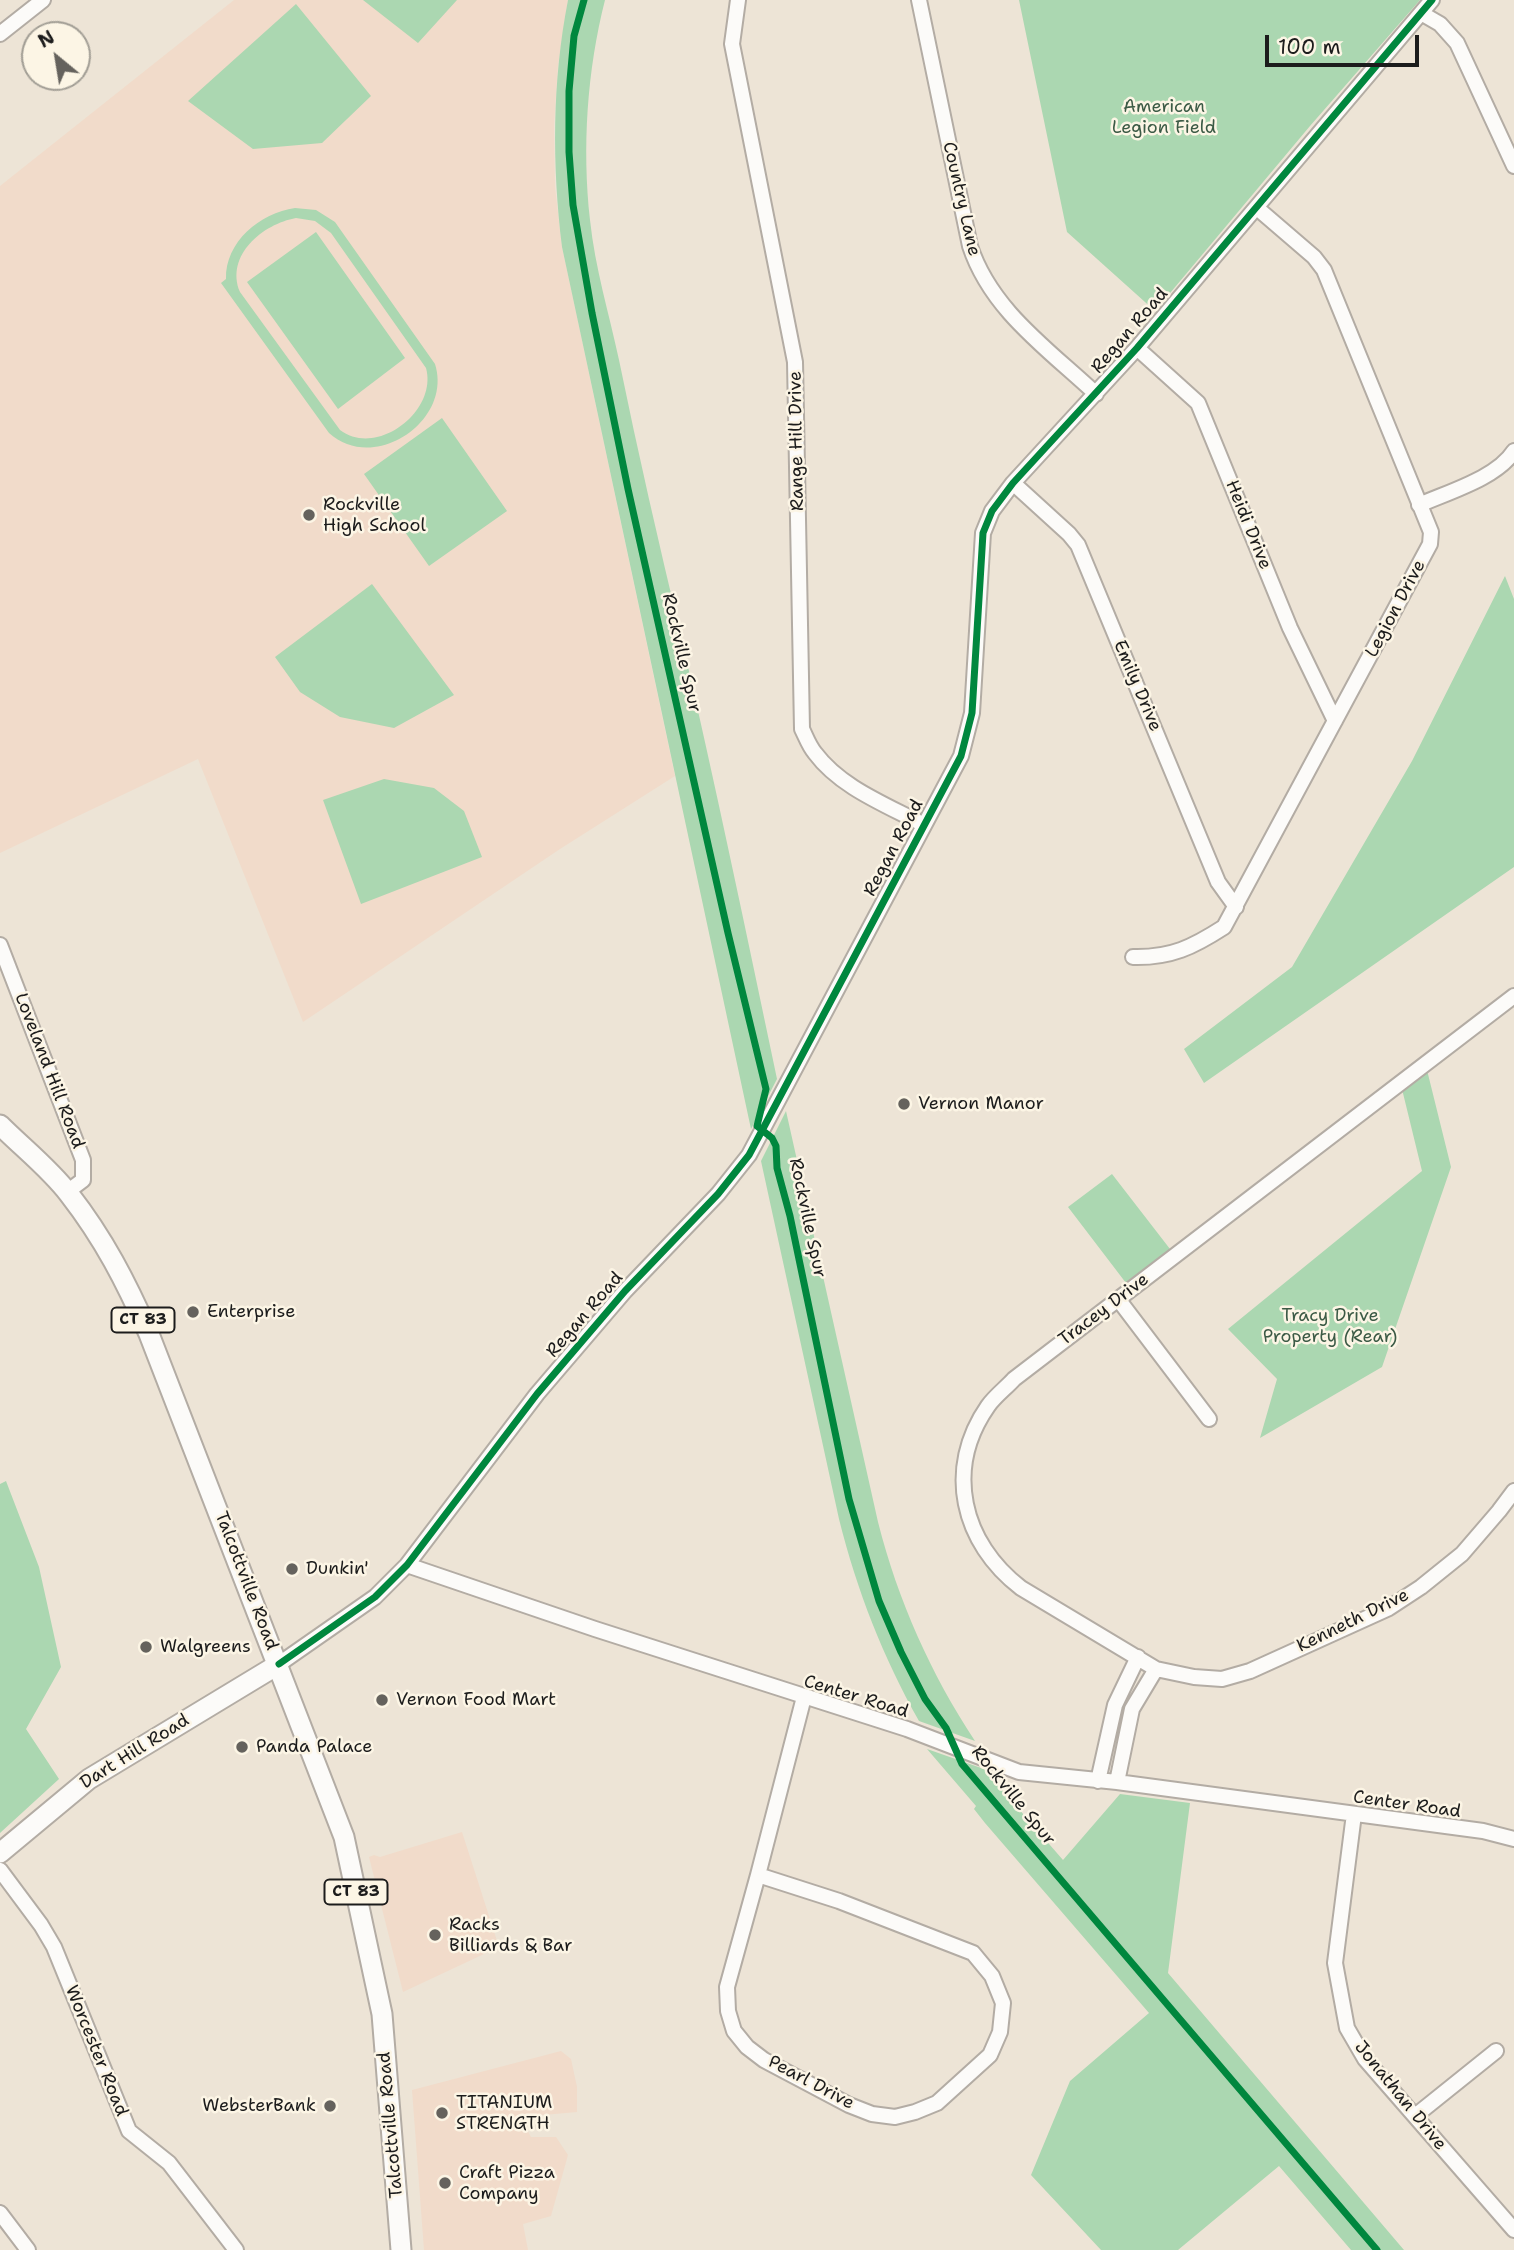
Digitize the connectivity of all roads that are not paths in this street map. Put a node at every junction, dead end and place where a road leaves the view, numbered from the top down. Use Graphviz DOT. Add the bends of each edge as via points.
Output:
graph roads {
  1 [pos="43,0"];
  2 [pos="738,0"];
  3 [pos="919,0"];
  4 [pos="1432,0"];
  5 [pos="1421,13"];
  6 [pos="0,34"];
  7 [pos="1514,166"];
  8 [pos="1257,208"];
  9 [pos="1137,348"];
  10 [pos="1096,394"];
  11 [pos="1514,451"];
  12 [pos="1013,483"];
  13 [pos="1419,505"];
  14 [pos="1335,721"];
  15 [pos="924,825"];
  16 [pos="1236,907"];
  17 [pos="0,945"];
  18 [pos="1133,957"];
  19 [pos="1514,996"];
  20 [pos="0,1125"];
  21 [pos="67,1192"];
  22 [pos="1118,1299"];
  23 [pos="1209,1419"];
  24 [pos="1514,1490"];
  25 [pos="407,1565"];
  26 [pos="1138,1657"];
  27 [pos="279,1664"];
  28 [pos="1156,1669"];
  29 [pos="804,1697"];
  30 [pos="1098,1781"];
  31 [pos="1117,1782"];
  32 [pos="1354,1814"];
  33 [pos="1514,1839"];
  34 [pos="0,1853"];
  35 [pos="0,1870"];
  36 [pos="758,1875"];
  37 [pos="1496,2052"];
  38 [pos="1415,2116"];
  39 [pos="0,2213"];
  40 [pos="1514,2230"];
  41 [pos="28,2250"];
  42 [pos="236,2250"];
  43 [pos="401,2250"];
  1 -- 6 [label="street"];
  2 -- 15 [label="street, Range Hill Drive" via="732,44 796,362 802,729 813,751 832,772"];
  3 -- 10 [label="street, Country Lane" via="977,266 999,302 1023,328"];
  4 -- 5 [label="street, Regan Road"];
  5 -- 7 [label="street" via="1440,24 1457,43"];
  5 -- 8 [label="street, Regan Road"];
  8 -- 9 [label="street, Regan Road"];
  8 -- 13 [label="street, Legion Drive" via="1324,270"];
  9 -- 10 [label="street, Regan Road"];
  9 -- 14 [label="street, Heidi Drive" via="1198,403 1290,628"];
  10 -- 12 [label="street, Regan Road"];
  11 -- 13 [label="street" via="1493,472"];
  12 -- 15 [label="street, Regan Road" via="992,511 984,533 969,730 961,756"];
  12 -- 16 [label="street, Emily Drive" via="1078,545 1218,882"];
  13 -- 14 [label="street, Legion Drive" via="1431,533 1430,544"];
  14 -- 16 [label="street, Legion Drive"];
  15 -- 25 [label="street, Regan Road" via="749,1155 537,1394"];
  16 -- 18 [label="street, Legion Drive" via="1224,926 1198,944 1156,958"];
  17 -- 21 [label="street, Loveland Hill Road" via="83,1160 83,1180"];
  19 -- 22 [label="street, Tracey Drive"];
  20 -- 21 [label="main road, Talcottville Road / CT 83"];
  21 -- 27 [label="main road, Talcottville Road / CT 83" via="116,1263 135,1303"];
  22 -- 23 [label="street"];
  22 -- 26 [label="street, Tracey Drive" via="1014,1379 989,1405 966,1449 964,1496 971,1526 1001,1573"];
  24 -- 28 [label="street, Kenneth Drive" via="1462,1554 1389,1608 1250,1671 1222,1679"];
  25 -- 27 [label="street, Regan Road" via="375,1597"];
  25 -- 29 [label="street, Center Road"];
  26 -- 28 [label="street, Tracey Drive"];
  26 -- 30 [label="street" via="1115,1705"];
  27 -- 34 [label="main road, Dart Hill Road" via="89,1779"];
  27 -- 43 [label="main road, Talcottville Road / CT 83" via="344,1837 379,2001"];
  28 -- 31 [label="street" via="1132,1709"];
  29 -- 30 [label="street, Center Road" via="907,1729 1019,1772"];
  29 -- 36 [label="street, Pearl Drive"];
  30 -- 31 [label="street, Center Road"];
  31 -- 32 [label="street, Center Road"];
  32 -- 33 [label="street, Center Road"];
  32 -- 38 [label="street, Jonathan Drive" via="1335,1964 1339,1995 1347,2028 1365,2059"];
  35 -- 42 [label="street, Worcester Road" via="54,1947 129,2131 169,2163"];
  36 -- 36 [label="street, Pearl Drive" via="727,1987 734,2031 756,2053 849,2105 895,2117 937,2103 990,2055 1000,2032 1003,2003 992,1976 973,1953"];
  37 -- 38 [label="street"];
  38 -- 40 [label="street, Jonathan Drive"];
  39 -- 41 [label="street"];
}
